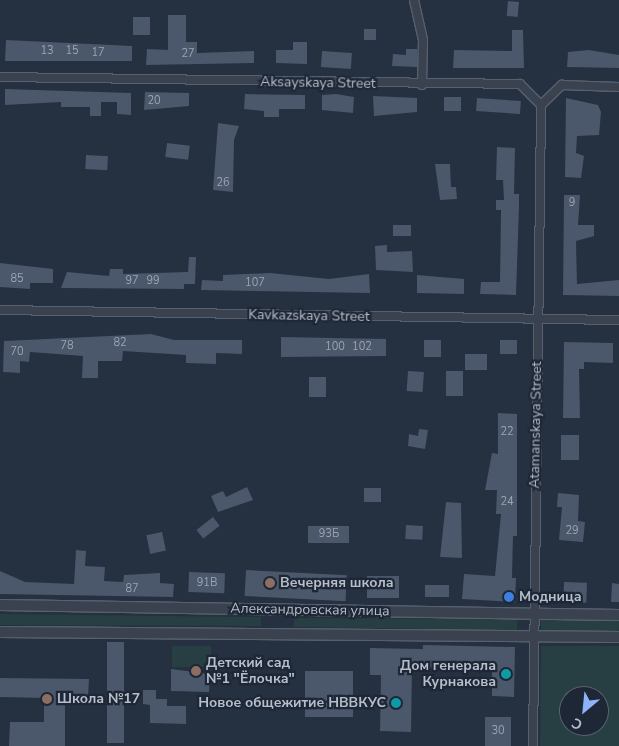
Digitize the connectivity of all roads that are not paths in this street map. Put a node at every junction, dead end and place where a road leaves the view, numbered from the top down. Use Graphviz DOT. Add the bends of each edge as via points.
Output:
graph roads {
  1 [pos="414,0"];
  2 [pos="0,77"];
  3 [pos="422,85"];
  4 [pos="619,87"];
  5 [pos="541,105"];
  6 [pos="0,310"];
  7 [pos="538,320"];
  8 [pos="619,320"];
  9 [pos="0,605"];
  10 [pos="534,614"];
  11 [pos="619,615"];
  12 [pos="0,632"];
  13 [pos="534,635"];
  14 [pos="619,637"];
  15 [pos="533,746"];
  1 -- 3 [label="street" via="423,40"];
  2 -- 3 [label="street, Aksayskaya Street"];
  3 -- 5 [label="street, Aksayskaya Street" via="520,84"];
  4 -- 5 [label="street" via="562,85"];
  5 -- 7 [label="street, Atamanskaya Street"];
  6 -- 7 [label="street, Kavkazskaya Street"];
  7 -- 8 [label="street, Kavkazskaya Street"];
  7 -- 10 [label="street, Atamanskaya Street"];
  9 -- 10 [label="street, Александровская улица"];
  10 -- 11 [label="street, Александровская улица"];
  10 -- 13 [label="street, Atamanskaya Street"];
  12 -- 13 [label="street, Александровская улица"];
  13 -- 14 [label="street, Александровская улица"];
  13 -- 15 [label="street, Atamanskaya Street"];
}
